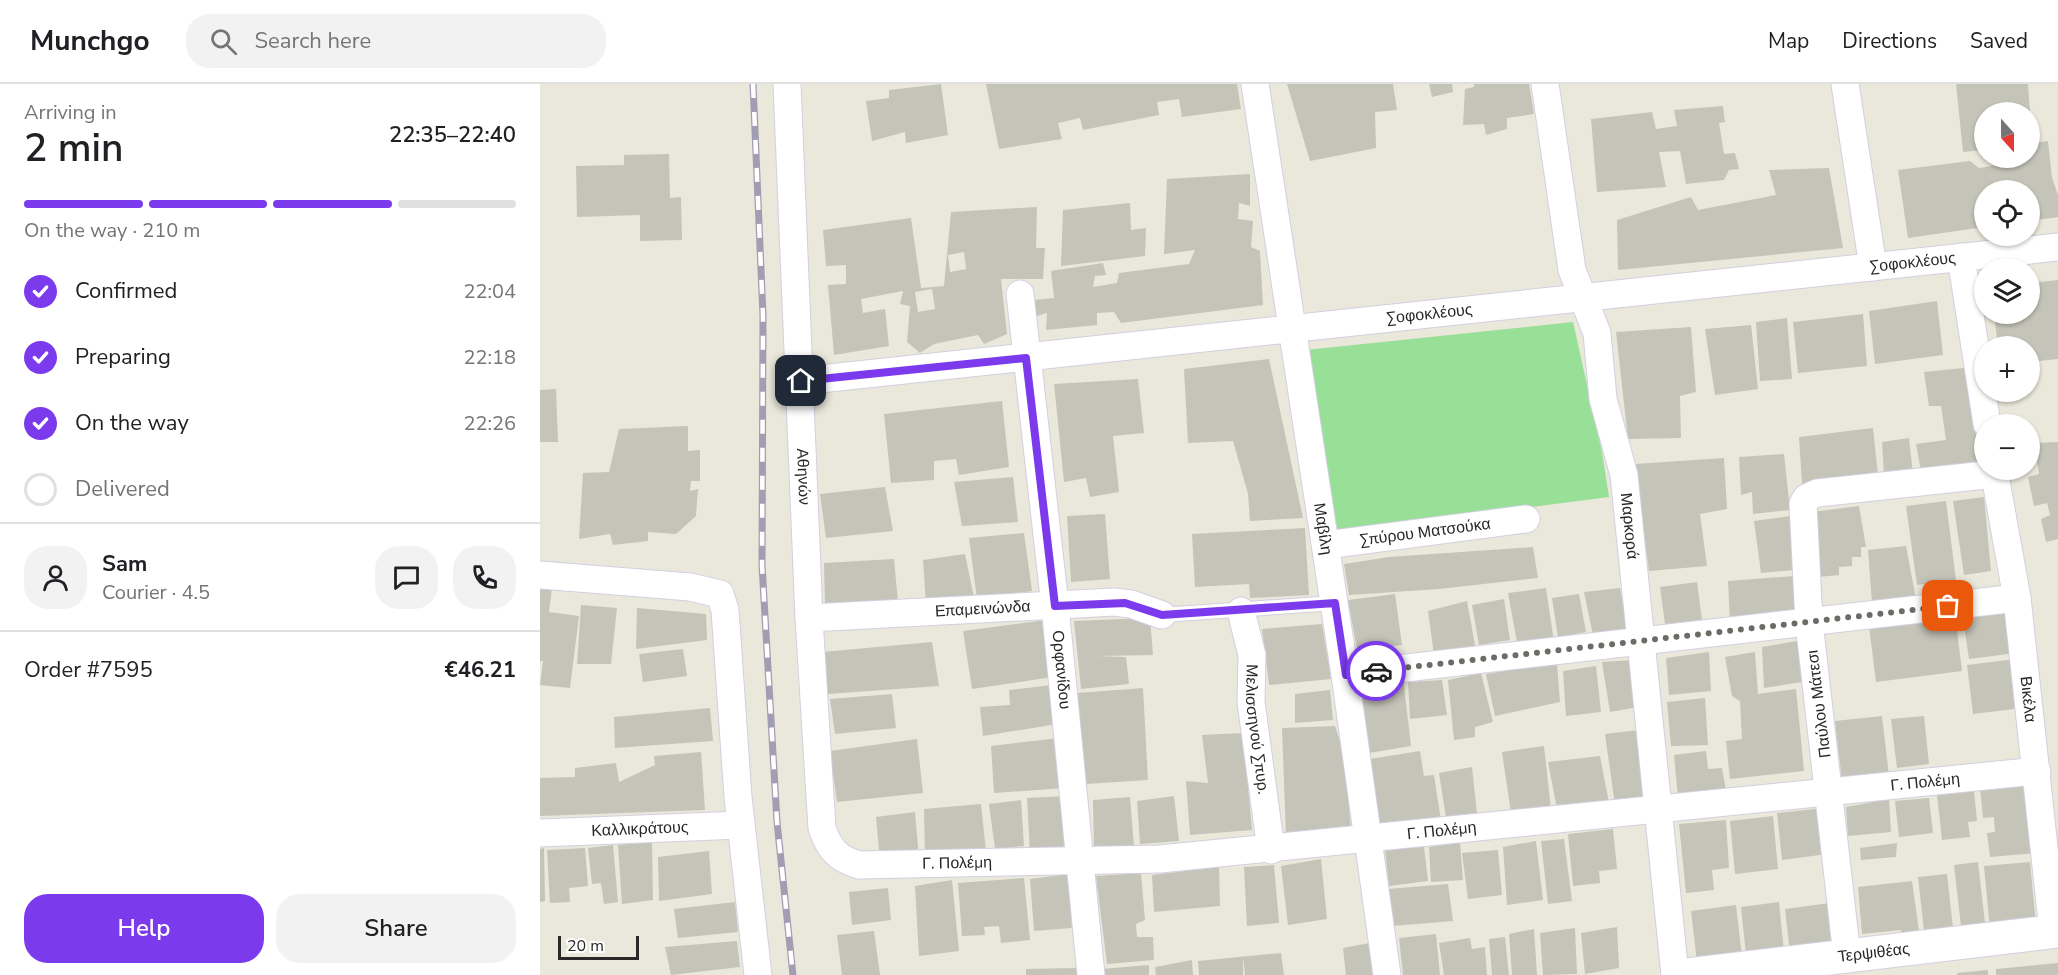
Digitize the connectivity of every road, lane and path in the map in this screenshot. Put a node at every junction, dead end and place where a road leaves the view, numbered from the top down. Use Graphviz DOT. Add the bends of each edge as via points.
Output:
graph roads {
  1 [pos="787,84"];
  2 [pos="1255,84"];
  3 [pos="1545,84"];
  4 [pos="1845,84"];
  5 [pos="2058,247"];
  6 [pos="1961,257"];
  7 [pos="1873,267"];
  8 [pos="1020,294"];
  9 [pos="1584,298"];
  10 [pos="1291,328"];
  11 [pos="1026,358"];
  12 [pos="801,381"];
  13 [pos="1985,414"];
  14 [pos="1974,475"];
  15 [pos="1995,480"];
  16 [pos="1526,519"];
  17 [pos="1326,545"];
  18 [pos="540,575"];
  19 [pos="2017,598"];
  20 [pos="1335,603"];
  21 [pos="1055,606"];
  22 [pos="1240,611"];
  23 [pos="1162,615"];
  24 [pos="810,618"];
  25 [pos="1809,622"];
  26 [pos="1643,641"];
  27 [pos="1346,675"];
  28 [pos="2037,771"];
  29 [pos="1829,792"];
  30 [pos="1660,811"];
  31 [pos="741,825"];
  32 [pos="540,832"];
  33 [pos="1368,839"];
  34 [pos="1271,850"];
  35 [pos="846,861"];
  36 [pos="1082,862"];
  37 [pos="2056,931"];
  38 [pos="1847,956"];
  39 [pos="758,975"];
  40 [pos="1091,975"];
  41 [pos="1387,975"];
  42 [pos="1676,975"];
  43 [pos="1687,975"];
  1 -- 12 [label="street, Αθηνών"];
  2 -- 10 [label="street, Μαβίλη"];
  3 -- 9 [label="street, Μαρκορά" via="1571,262"];
  4 -- 7 [label="street"];
  5 -- 6 [label="street, Σοφοκλέους"];
  6 -- 7 [label="street, Σοφοκλέους"];
  6 -- 13 [label="street"];
  7 -- 9 [label="street, Σοφοκλέους"];
  8 -- 11 [label="street, Ορφανίδου"];
  9 -- 10 [label="street, Σοφοκλέους"];
  9 -- 26 [label="street, Μαρκορά" via="1598,333 1603,399 1622,462"];
  10 -- 11 [label="street, Σοφοκλέους"];
  10 -- 17 [label="street, Μαβίλη"];
  11 -- 12 [label="street, Σοφοκλέους"];
  11 -- 21 [label="street, Ορφανίδου"];
  12 -- 24 [label="street, Αθηνών"];
  14 -- 25 [label="street, Παύλου Μάτεσι" via="1811,495 1803,504"];
  15 -- 19 [label="street, Βικέλα"];
  16 -- 17 [label="street, Σπύρου Ματσούκα"];
  17 -- 20 [label="street, Μαβίλη"];
  18 -- 31 [label="street" via="690,586 720,594 725,610"];
  19 -- 25 [label="street"];
  19 -- 28 [label="street, Βικέλα"];
  20 -- 22 [label="lane, Επαμεινώνδα"];
  20 -- 27 [label="street, Μαβίλη"];
  21 -- 23 [label="street, Επαμεινώνδα" via="1125,603"];
  21 -- 24 [label="street, Επαμεινώνδα"];
  21 -- 36 [label="street, Ορφανίδου"];
  22 -- 23 [label="lane, Επαμεινώνδα"];
  22 -- 34 [label="street, Μελισσηνού Σπυρ." via="1252,655 1251,702"];
  24 -- 35 [label="street, Αθηνών" via="822,828 827,843"];
  25 -- 26 [label="street"];
  25 -- 29 [label="street, Παύλου Μάτεσι"];
  26 -- 27 [label="street"];
  26 -- 30 [label="street, Μαρκορά"];
  27 -- 33 [label="street, Μαβίλη"];
  28 -- 29 [label="street, Γ. Πολέμη"];
  28 -- 37 [label="street, Βικέλα"];
  29 -- 30 [label="street, Γ. Πολέμη"];
  29 -- 38 [label="street, Παύλου Μάτεσι"];
  30 -- 33 [label="street, Γ. Πολέμη"];
  30 -- 42 [label="street, Μαρκορά"];
  31 -- 32 [label="street, Καλλικράτους"];
  31 -- 39 [label="street"];
  33 -- 34 [label="street, Γ. Πολέμη"];
  33 -- 41 [label="street, Μαβίλη"];
  34 -- 36 [label="street, Γ. Πολέμη"];
  35 -- 36 [label="street, Γ. Πολέμη" via="859,865"];
  36 -- 40 [label="street, Ορφανίδου"];
  37 -- 38 [label="street, Τερψιθέας"];
  38 -- 43 [label="street, Τερψιθέας"];
}
